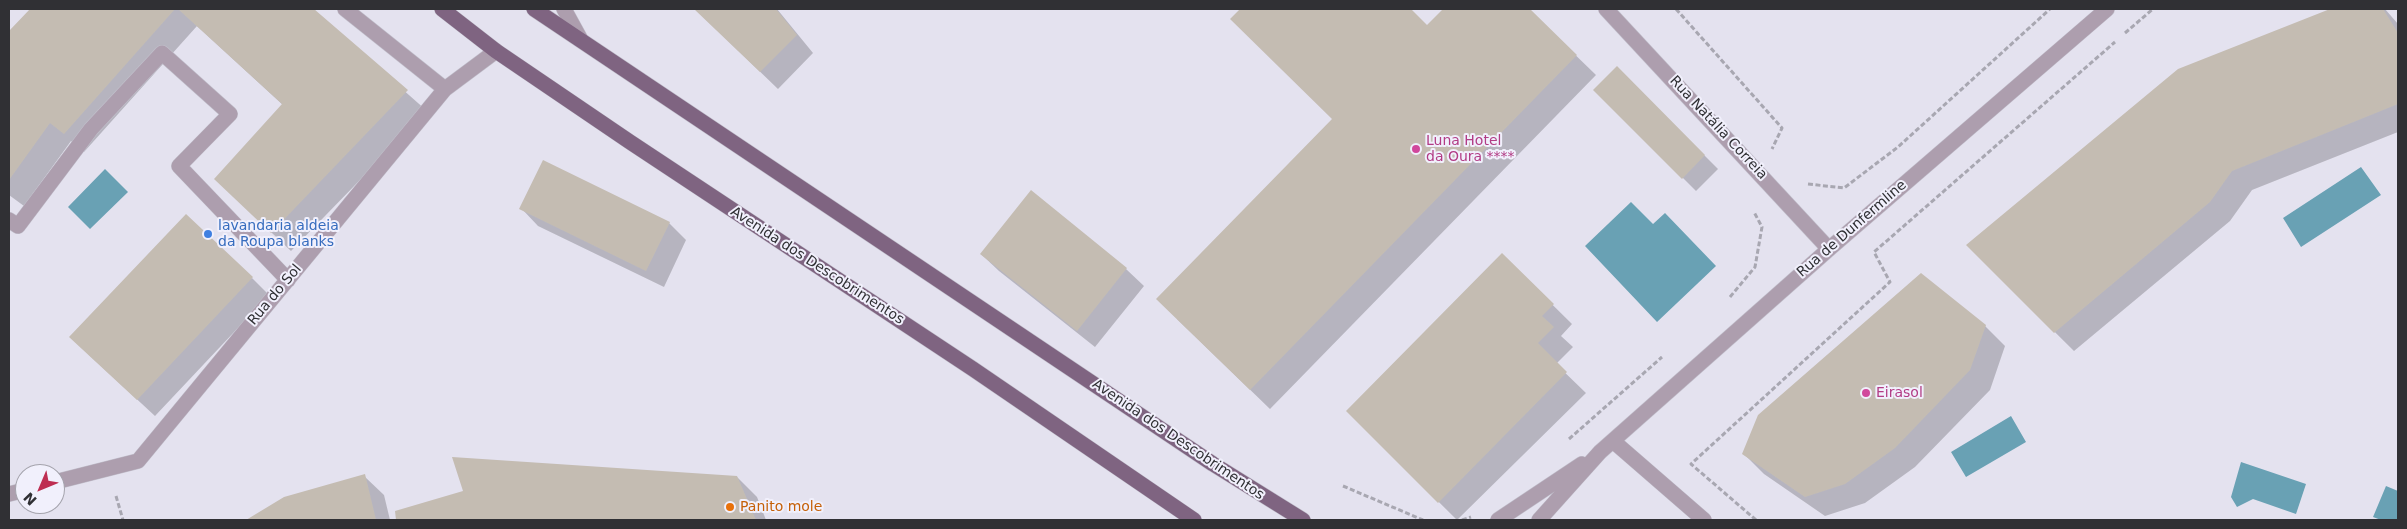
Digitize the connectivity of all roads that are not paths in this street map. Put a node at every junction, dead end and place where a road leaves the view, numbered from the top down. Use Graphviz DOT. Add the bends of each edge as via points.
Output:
graph roads {
  1 [pos="345,9"];
  2 [pos="442,9"];
  3 [pos="534,9"];
  4 [pos="564,9"];
  5 [pos="1606,9"];
  6 [pos="2106,9"];
  7 [pos="581,40"];
  8 [pos="496,51"];
  9 [pos="444,89"];
  10 [pos="9,220"];
  11 [pos="1829,248"];
  12 [pos="288,280"];
  13 [pos="1613,441"];
  14 [pos="1600,452"];
  15 [pos="65,479"];
  16 [pos="1194,520"];
  17 [pos="1302,520"];
  18 [pos="1498,520"];
  19 [pos="1539,520"];
  20 [pos="1704,520"];
  1 -- 9 [label="street"];
  2 -- 8 [label="main road, Avenida dos Descobrimentos"];
  3 -- 7 [label="main road, Avenida dos Descobrimentos"];
  4 -- 7 [label="street, Avenida dos Descobrimentos"];
  5 -- 11 [label="street, Rua Natália Correia"];
  6 -- 11 [label="street, Rua de Dunfermline"];
  7 -- 17 [label="main road, Avenida dos Descobrimentos" via="1213,464"];
  8 -- 9 [label="street, Rua do Sol"];
  8 -- 16 [label="main road, Avenida dos Descobrimentos"];
  9 -- 12 [label="street, Rua do Sol"];
  10 -- 12 [label="street" via="18,226 91,129 162,53 230,114 178,166"];
  11 -- 13 [label="street, Rua de Dunfermline"];
  12 -- 15 [label="street, Rua do Sol" via="138,461"];
  13 -- 14 [label="street, Rua de Dunfermline"];
  13 -- 20 [label="street"];
  14 -- 18 [label="street, Rua de Dunfermline"];
  14 -- 19 [label="street, Rua de Dunfermline"];
}
